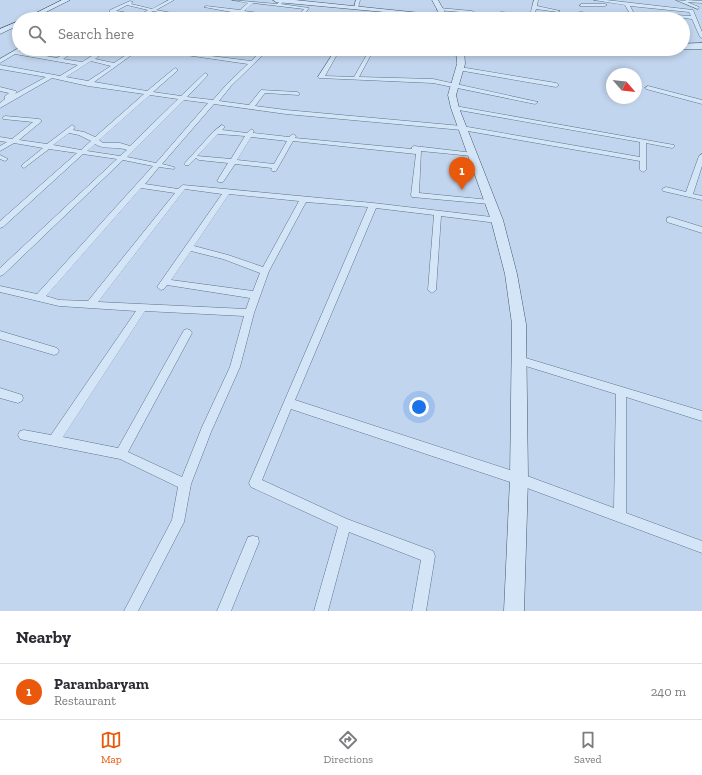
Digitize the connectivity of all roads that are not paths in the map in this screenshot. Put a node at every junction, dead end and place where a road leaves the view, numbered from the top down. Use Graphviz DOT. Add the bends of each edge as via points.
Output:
graph roads {
  1 [pos="67,0"];
  2 [pos="136,0"];
  3 [pos="172,0"];
  4 [pos="234,0"];
  5 [pos="358,0"];
  6 [pos="435,0"];
  7 [pos="536,0"];
  8 [pos="596,0"];
  9 [pos="616,0"];
  10 [pos="678,0"];
  11 [pos="682,0"];
  12 [pos="696,1"];
  13 [pos="252,2"];
  14 [pos="279,2"];
  15 [pos="610,2"];
  16 [pos="626,2"];
  17 [pos="330,3"];
  18 [pos="581,3"];
  19 [pos="702,3"];
  20 [pos="127,4"];
  21 [pos="290,6"];
  22 [pos="206,7"];
  23 [pos="534,7"];
  24 [pos="356,8"];
  25 [pos="658,8"];
  26 [pos="698,8"];
  27 [pos="440,9"];
  28 [pos="153,10"];
  29 [pos="390,10"];
  30 [pos="558,10"];
  31 [pos="689,11"];
  32 [pos="42,12"];
  33 [pos="117,12"];
  34 [pos="149,12"];
  35 [pos="161,12"];
  36 [pos="241,12"];
  37 [pos="284,12"];
  38 [pos="303,12"];
  39 [pos="404,12"];
  40 [pos="442,12"];
  41 [pos="472,12"];
  42 [pos="533,12"];
  43 [pos="631,12"];
  44 [pos="659,12"];
  45 [pos="702,12"];
  46 [pos="690,20"];
  47 [pos="695,20"];
  48 [pos="702,23"];
  49 [pos="12,26"];
  50 [pos="0,32"];
  51 [pos="702,37"];
  52 [pos="702,44"];
  53 [pos="690,45"];
  54 [pos="690,47"];
  55 [pos="702,48"];
  56 [pos="12,53"];
  57 [pos="36,56"];
  58 [pos="64,56"];
  59 [pos="95,56"];
  60 [pos="128,56"];
  61 [pos="201,56"];
  62 [pos="260,56"];
  63 [pos="334,56"];
  64 [pos="368,56"];
  65 [pos="460,56"];
  66 [pos="90,59"];
  67 [pos="57,60"];
  68 [pos="0,61"];
  69 [pos="252,63"];
  70 [pos="83,64"];
  71 [pos="114,65"];
  72 [pos="0,67"];
  73 [pos="460,69"];
  74 [pos="175,70"];
  75 [pos="205,75"];
  76 [pos="50,77"];
  77 [pos="60,79"];
  78 [pos="355,79"];
  79 [pos="88,84"];
  80 [pos="454,85"];
  81 [pos="556,85"];
  82 [pos="648,88"];
  83 [pos="0,89"];
  84 [pos="147,93"];
  85 [pos="297,94"];
  86 [pos="182,97"];
  87 [pos="8,100"];
  88 [pos="213,102"];
  89 [pos="535,102"];
  90 [pos="702,102"];
  91 [pos="0,106"];
  92 [pos="251,107"];
  93 [pos="455,108"];
  94 [pos="5,118"];
  95 [pos="462,128"];
  96 [pos="219,132"];
  97 [pos="250,132"];
  98 [pos="292,137"];
  99 [pos="0,140"];
  100 [pos="95,140"];
  101 [pos="643,141"];
  102 [pos="12,142"];
  103 [pos="672,146"];
  104 [pos="48,147"];
  105 [pos="0,149"];
  106 [pos="131,149"];
  107 [pos="82,152"];
  108 [pos="419,152"];
  109 [pos="473,156"];
  110 [pos="702,156"];
  111 [pos="122,158"];
  112 [pos="199,158"];
  113 [pos="643,160"];
  114 [pos="233,162"];
  115 [pos="187,164"];
  116 [pos="157,165"];
  117 [pos="24,166"];
  118 [pos="172,168"];
  119 [pos="643,170"];
  120 [pos="700,171"];
  121 [pos="221,181"];
  122 [pos="140,186"];
  123 [pos="666,189"];
  124 [pos="180,190"];
  125 [pos="227,192"];
  126 [pos="689,195"];
  127 [pos="702,198"];
  128 [pos="304,199"];
  129 [pos="490,202"];
  130 [pos="373,205"];
  131 [pos="438,212"];
  132 [pos="497,220"];
  133 [pos="670,220"];
  134 [pos="0,225"];
  135 [pos="702,230"];
  136 [pos="188,247"];
  137 [pos="265,271"];
  138 [pos="0,272"];
  139 [pos="0,289"];
  140 [pos="432,290"];
  141 [pos="255,295"];
  142 [pos="39,298"];
  143 [pos="90,305"];
  144 [pos="143,307"];
  145 [pos="249,312"];
  146 [pos="187,334"];
  147 [pos="0,335"];
  148 [pos="54,351"];
  149 [pos="519,360"];
  150 [pos="621,392"];
  151 [pos="0,393"];
  152 [pos="18,398"];
  153 [pos="288,403"];
  154 [pos="702,416"];
  155 [pos="24,435"];
  156 [pos="54,441"];
  157 [pos="121,454"];
  158 [pos="519,479"];
  159 [pos="185,484"];
  160 [pos="620,517"];
  161 [pos="345,524"];
  162 [pos="253,542"];
  163 [pos="702,547"];
  164 [pos="131,611"];
  165 [pos="224,611"];
  166 [pos="321,611"];
  167 [pos="419,611"];
  168 [pos="514,611"];
  1 -- 32 [label="main road"];
  2 -- 20 [label="street"];
  3 -- 28 [label="street"];
  4 -- 13 [label="street"];
  5 -- 24 [label="street"];
  6 -- 27 [label="main road"];
  7 -- 23 [label="street"];
  8 -- 15 [label="street"];
  9 -- 16 [label="street"];
  10 -- 26 [label="street"];
  11 -- 12 [label="street"];
  12 -- 19 [label="street"];
  13 -- 14 [label="street"];
  13 -- 36 [label="street"];
  14 -- 17 [label="main road"];
  14 -- 21 [label="street"];
  15 -- 16 [label="street"];
  15 -- 18 [label="street" via="610,6"];
  16 -- 25 [label="street"];
  16 -- 43 [label="street"];
  17 -- 24 [label="main road"];
  19 -- 26 [label="street"];
  20 -- 28 [label="street"];
  20 -- 33 [label="street" via="112,11"];
  21 -- 37 [label="street"];
  21 -- 38 [label="street" via="307,8"];
  22 -- 36 [label="street"];
  23 -- 30 [label="street"];
  23 -- 42 [label="street"];
  24 -- 29 [label="main road"];
  25 -- 31 [label="street" via="673,7"];
  25 -- 44 [label="street"];
  26 -- 31 [label="street"];
  27 -- 40 [label="main road"];
  27 -- 41 [label="street"];
  28 -- 34 [label="street"];
  28 -- 35 [label="street"];
  29 -- 39 [label="main road"];
  31 -- 45 [label="street"];
  31 -- 47 [label="street"];
  46 -- 47 [label="street"];
  47 -- 48 [label="street"];
  47 -- 51 [label="street"];
  49 -- 50 [label="main road"];
  52 -- 53 [label="street"];
  54 -- 55 [label="main road"];
  56 -- 68 [label="street"];
  57 -- 67 [label="street"];
  58 -- 67 [label="street"];
  59 -- 66 [label="street"];
  60 -- 71 [label="street"];
  61 -- 69 [label="street"];
  62 -- 69 [label="street"];
  63 -- 78 [label="street" via="320,77"];
  64 -- 78 [label="street"];
  65 -- 73 [label="main road"];
  66 -- 70 [label="street"];
  66 -- 71 [label="street"];
  67 -- 70 [label="street"];
  69 -- 88 [label="street"];
  70 -- 77 [label="street"];
  71 -- 79 [label="street"];
  72 -- 76 [label="street"];
  73 -- 80 [label="main road"];
  73 -- 81 [label="street"];
  74 -- 84 [label="street"];
  75 -- 86 [label="street"];
  76 -- 77 [label="street"];
  76 -- 87 [label="street"];
  77 -- 79 [label="street"];
  78 -- 80 [label="street" via="433,81"];
  79 -- 84 [label="street"];
  80 -- 89 [label="street"];
  80 -- 93 [label="main road" via="452,95"];
  82 -- 90 [label="street"];
  83 -- 87 [label="street" via="14,92 8,96"];
  84 -- 86 [label="street"];
  84 -- 100 [label="street"];
  85 -- 92 [label="street" via="263,92"];
  86 -- 88 [label="street"];
  86 -- 106 [label="street"];
  87 -- 91 [label="street"];
  88 -- 92 [label="street"];
  88 -- 116 [label="street"];
  92 -- 95 [label="street"];
  93 -- 95 [label="main road"];
  93 -- 101 [label="street"];
  94 -- 102 [label="street" via="39,121"];
  95 -- 109 [label="main road"];
  95 -- 113 [label="street"];
  96 -- 97 [label="street"];
  97 -- 98 [label="street"];
  97 -- 114 [label="street"];
  97 -- 115 [label="street" via="222,127"];
  98 -- 108 [label="street"];
  98 -- 109 [label="street"];
  98 -- 114 [label="street" via="275,169"];
  99 -- 102 [label="street"];
  100 -- 104 [label="street" via="80,131 70,129"];
  100 -- 106 [label="street" via="101,145 120,145"];
  100 -- 107 [label="street"];
  101 -- 103 [label="street"];
  101 -- 113 [label="street"];
  102 -- 104 [label="street"];
  102 -- 105 [label="street"];
  104 -- 107 [label="street"];
  104 -- 117 [label="street"];
  106 -- 111 [label="street"];
  107 -- 111 [label="street"];
  107 -- 134 [label="street"];
  108 -- 109 [label="street"];
  108 -- 129 [label="street" via="415,194"];
  109 -- 129 [label="main road"];
  110 -- 120 [label="street"];
  111 -- 116 [label="street"];
  111 -- 138 [label="street"];
  112 -- 114 [label="street"];
  113 -- 119 [label="street"];
  114 -- 121 [label="street"];
  116 -- 118 [label="street"];
  116 -- 122 [label="street"];
  120 -- 126 [label="street"];
  122 -- 124 [label="street"];
  122 -- 142 [label="street"];
  123 -- 126 [label="street"];
  124 -- 125 [label="street" via="183,187"];
  124 -- 143 [label="street"];
  125 -- 128 [label="street"];
  125 -- 136 [label="street"];
  126 -- 127 [label="street"];
  128 -- 130 [label="street"];
  128 -- 137 [label="street"];
  129 -- 132 [label="main road"];
  130 -- 131 [label="street"];
  130 -- 153 [label="street"];
  131 -- 132 [label="street"];
  131 -- 140 [label="street"];
  132 -- 149 [label="main road" via="511,274 519,324"];
  133 -- 135 [label="street"];
  136 -- 137 [label="street"];
  136 -- 141 [label="street" via="163,284"];
  137 -- 141 [label="street"];
  139 -- 142 [label="street"];
  141 -- 145 [label="street"];
  142 -- 143 [label="street" via="59,304"];
  143 -- 144 [label="street"];
  144 -- 145 [label="street"];
  144 -- 156 [label="street"];
  145 -- 159 [label="street" via="235,367"];
  146 -- 157 [label="street"];
  147 -- 148 [label="street"];
  149 -- 150 [label="street"];
  149 -- 158 [label="main road"];
  150 -- 154 [label="street"];
  150 -- 160 [label="street"];
  151 -- 152 [label="street"];
  153 -- 158 [label="street"];
  153 -- 161 [label="street" via="255,483"];
  155 -- 156 [label="street"];
  156 -- 157 [label="street"];
  157 -- 159 [label="street"];
  158 -- 160 [label="street"];
  158 -- 168 [label="main road"];
  159 -- 164 [label="street" via="178,522"];
  160 -- 163 [label="street"];
  161 -- 166 [label="street"];
  161 -- 167 [label="street" via="428,556"];
  162 -- 165 [label="street"];
}
